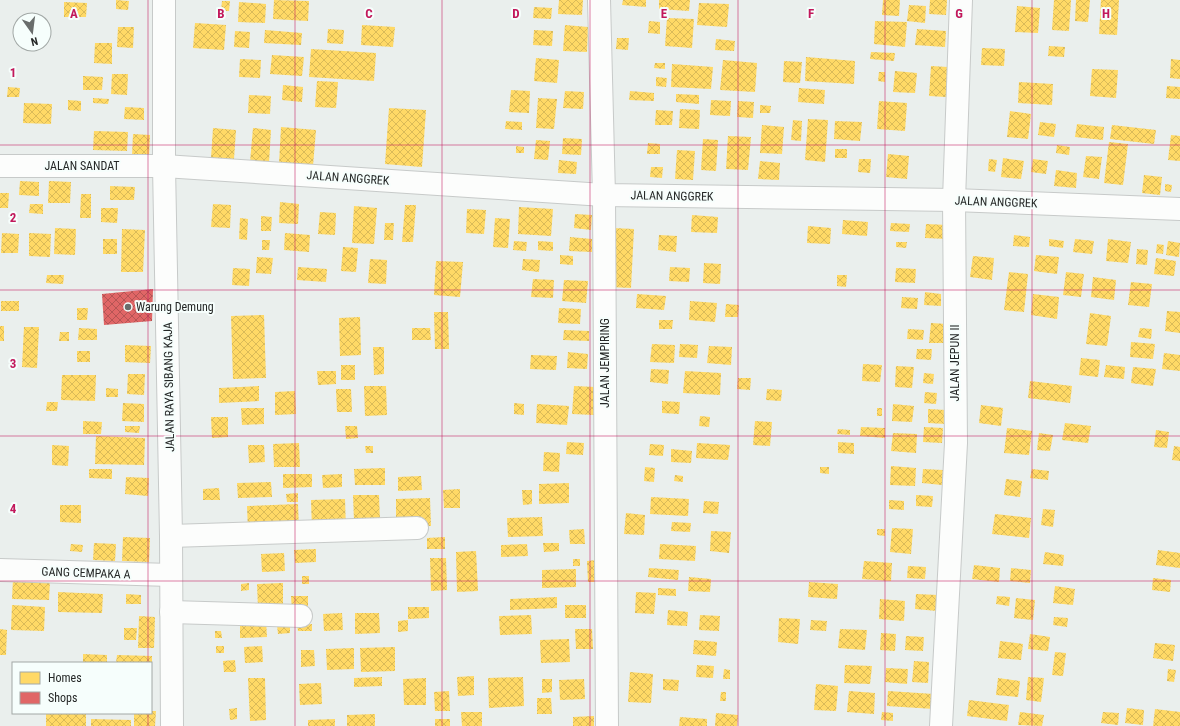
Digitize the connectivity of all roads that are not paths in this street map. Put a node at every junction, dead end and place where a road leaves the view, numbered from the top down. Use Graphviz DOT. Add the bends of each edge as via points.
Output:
graph roads {
  1 [pos="164,0"];
  2 [pos="599,0"];
  3 [pos="961,0"];
  4 [pos="0,166"];
  5 [pos="164,166"];
  6 [pos="604,194"];
  7 [pos="954,200"];
  8 [pos="1180,209"];
  9 [pos="416,528"];
  10 [pos="171,536"];
  11 [pos="0,570"];
  12 [pos="171,575"];
  13 [pos="171,612"];
  14 [pos="302,616"];
  15 [pos="172,726"];
  16 [pos="607,726"];
  17 [pos="941,726"];
  1 -- 5 [label="street, JALAN RAYA SIBANG KAJA"];
  2 -- 6 [label="street, JALAN JEMPIRING"];
  3 -- 7 [label="street, JALAN JEPUN II"];
  4 -- 5 [label="street, JALAN SANDAT"];
  5 -- 6 [label="street, JALAN ANGGREK"];
  5 -- 10 [label="street, JALAN RAYA SIBANG KAJA"];
  6 -- 7 [label="street, JALAN ANGGREK"];
  6 -- 16 [label="street, JALAN JEMPIRING"];
  7 -- 8 [label="street, JALAN ANGGREK"];
  7 -- 17 [label="street, JALAN JEPUN II" via="956,443"];
  9 -- 10 [label="street"];
  10 -- 12 [label="street, JALAN RAYA SIBANG KAJA"];
  11 -- 12 [label="street, GANG CEMPAKA A"];
  12 -- 13 [label="street, JALAN RAYA SIBANG KAJA"];
  13 -- 14 [label="street"];
  13 -- 15 [label="street, JALAN RAYA SIBANG KAJA"];
}
